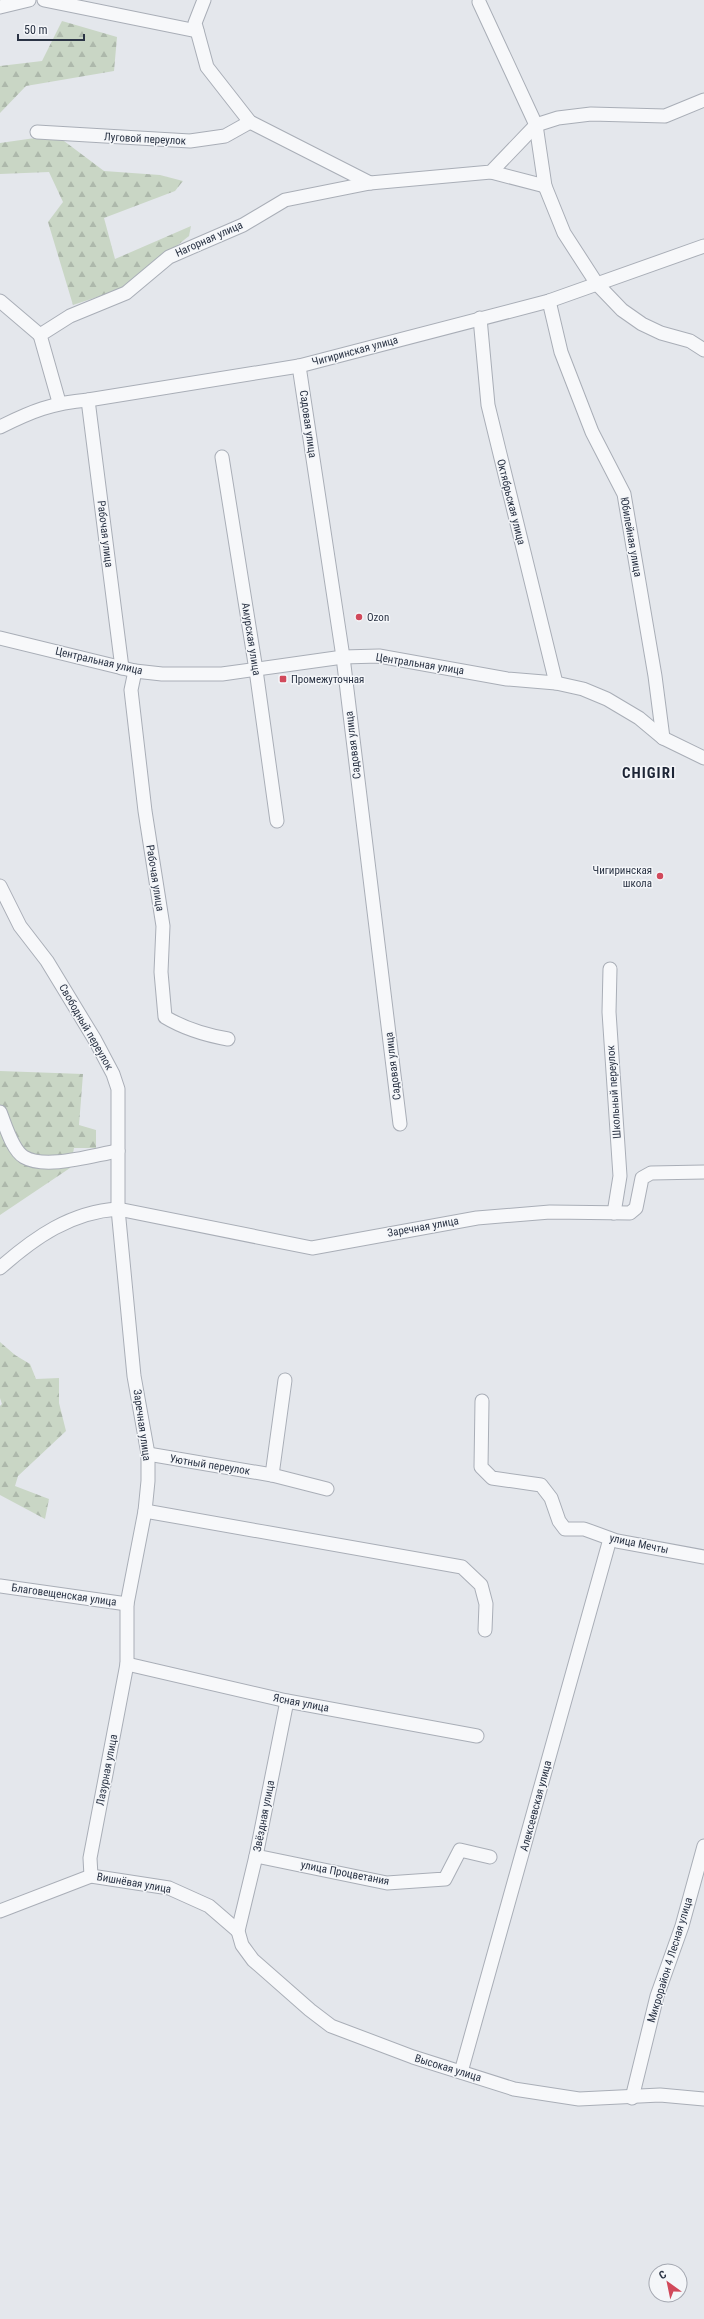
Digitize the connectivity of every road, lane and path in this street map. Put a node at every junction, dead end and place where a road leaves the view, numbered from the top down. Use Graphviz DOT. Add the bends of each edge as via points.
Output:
graph roads {
  1 [pos="29,0"];
  2 [pos="44,0"];
  3 [pos="194,0"];
  4 [pos="204,0"];
  5 [pos="478,2"];
  6 [pos="1,5"];
  7 [pos="196,27"];
  8 [pos="704,100"];
  9 [pos="250,122"];
  10 [pos="536,125"];
  11 [pos="37,132"];
  12 [pos="491,172"];
  13 [pos="370,183"];
  14 [pos="545,186"];
  15 [pos="704,246"];
  16 [pos="597,284"];
  17 [pos="0,300"];
  18 [pos="549,301"];
  19 [pos="480,318"];
  20 [pos="40,335"];
  21 [pos="704,350"];
  22 [pos="299,366"];
  23 [pos="88,400"];
  24 [pos="59,402"];
  25 [pos="0,427"];
  26 [pos="222,457"];
  27 [pos="0,638"];
  28 [pos="343,657"];
  29 [pos="122,668"];
  30 [pos="256,670"];
  31 [pos="136,671"];
  32 [pos="556,683"];
  33 [pos="663,738"];
  34 [pos="704,758"];
  35 [pos="277,821"];
  36 [pos="0,886"];
  37 [pos="610,969"];
  38 [pos="228,1039"];
  39 [pos="0,1112"];
  40 [pos="400,1124"];
  41 [pos="118,1151"];
  42 [pos="704,1172"];
  43 [pos="118,1209"];
  44 [pos="614,1214"];
  45 [pos="0,1268"];
  46 [pos="285,1380"];
  47 [pos="482,1401"];
  48 [pos="148,1454"];
  49 [pos="272,1475"];
  50 [pos="327,1489"];
  51 [pos="145,1511"];
  52 [pos="610,1539"];
  53 [pos="704,1557"];
  54 [pos="0,1586"];
  55 [pos="127,1604"];
  56 [pos="484,1630"];
  57 [pos="126,1664"];
  58 [pos="287,1701"];
  59 [pos="477,1736"];
  60 [pos="704,1846"];
  61 [pos="256,1856"];
  62 [pos="490,1857"];
  63 [pos="91,1876"];
  64 [pos="0,1911"];
  65 [pos="238,1931"];
  66 [pos="461,2072"];
  67 [pos="632,2098"];
  68 [pos="704,2099"];
  1 -- 6 [label="street"];
  2 -- 7 [label="street"];
  3 -- 7 [label="street"];
  4 -- 7 [label="street"];
  5 -- 10 [label="street"];
  7 -- 9 [label="street" via="207,67"];
  8 -- 10 [label="street" via="665,116 591,114 558,118"];
  9 -- 11 [label="street, Луговой переулок" via="225,136 190,141"];
  9 -- 13 [label="street"];
  10 -- 12 [label="street"];
  10 -- 14 [label="street"];
  12 -- 13 [label="street, Нагорная улица"];
  12 -- 14 [label="street, Нагорная улица"];
  13 -- 20 [label="street, Нагорная улица" via="285,200 243,224 169,257 126,293 70,316"];
  14 -- 16 [label="street" via="564,233"];
  15 -- 16 [label="street, Чигиринская улица"];
  16 -- 18 [label="street, Чигиринская улица"];
  16 -- 21 [label="street" via="613,303 642,324 661,333 690,341"];
  17 -- 20 [label="street"];
  18 -- 19 [label="street, Чигиринская улица"];
  18 -- 33 [label="street, Юбилейная улица" via="560,352 592,432 624,494"];
  19 -- 22 [label="street, Чигиринская улица"];
  19 -- 32 [label="street, Октябрьская улица" via="488,406"];
  20 -- 24 [label="street"];
  22 -- 23 [label="street, Чигиринская улица"];
  22 -- 28 [label="street, Садовая улица"];
  23 -- 24 [label="street, Чигиринская улица"];
  23 -- 29 [label="street, Рабочая улица"];
  24 -- 25 [label="street, Чигиринская улица"];
  26 -- 30 [label="street, Амурская улица"];
  27 -- 29 [label="street, Центральная улица"];
  28 -- 30 [label="street, Центральная улица"];
  28 -- 32 [label="street, Центральная улица" via="379,656 507,679"];
  28 -- 40 [label="street, Садовая улица"];
  29 -- 31 [label="street, Центральная улица"];
  30 -- 31 [label="street, Центральная улица" via="222,674 162,674"];
  30 -- 35 [label="street, Амурская улица"];
  31 -- 38 [label="street, Рабочая улица" via="131,690 145,811 163,926 161,972 164,1017 202,1035"];
  32 -- 33 [label="street, Центральная улица" via="607,698 639,718"];
  33 -- 34 [label="street, Центральная улица"];
  36 -- 41 [label="street, Свободный переулок" via="20,926 46,961 113,1074 118,1089"];
  37 -- 44 [label="street, Школьный переулок" via="609,1012 620,1176"];
  39 -- 41 [label="street" via="10,1138 24,1157 45,1163"];
  41 -- 43 [label="street, Свободный переулок"];
  42 -- 44 [label="street, Заречная улица" via="651,1173 642,1178 639,1184 636,1208 630,1213"];
  43 -- 44 [label="street, Заречная улица" via="312,1248 476,1218 550,1212"];
  43 -- 45 [label="street, Заречная улица" via="98,1211 68,1220 35,1238"];
  43 -- 48 [label="street, Заречная улица" via="134,1376"];
  46 -- 49 [label="street"];
  47 -- 52 [label="street, улица Мечты" via="481,1467 492,1478 541,1484 551,1498 559,1521 565,1529 584,1529"];
  48 -- 49 [label="street, Уютный переулок"];
  48 -- 51 [label="street, Заречная улица"];
  49 -- 50 [label="street, Уютный переулок"];
  51 -- 55 [label="street, Заречная улица"];
  51 -- 56 [label="street" via="462,1567 481,1585 486,1604"];
  52 -- 53 [label="street, улица Мечты"];
  52 -- 66 [label="street, Алексеевская улица"];
  54 -- 55 [label="street, Благовещенская улица"];
  55 -- 57 [label="street, Заречная улица"];
  57 -- 58 [label="street, Ясная улица"];
  57 -- 63 [label="street, Лазурная улица" via="90,1858"];
  58 -- 59 [label="street, Ясная улица"];
  58 -- 61 [label="street, Звёздная улица"];
  60 -- 67 [label="street, Микрорайон 4 Лесная улица" via="682,1926 657,1996"];
  61 -- 62 [label="street, улица Процветания" via="387,1883 445,1879 460,1850"];
  61 -- 65 [label="street, Звёздная улица"];
  63 -- 64 [label="street, Вишнёвая улица"];
  63 -- 65 [label="street, Вишнёвая улица" via="169,1888 209,1906"];
  65 -- 66 [label="street, Высокая улица" via="242,1945 253,1960 331,2026"];
  66 -- 67 [label="street, Высокая улица" via="536,2094 579,2100"];
  67 -- 68 [label="street, Высокая улица" via="660,2095"];
}
